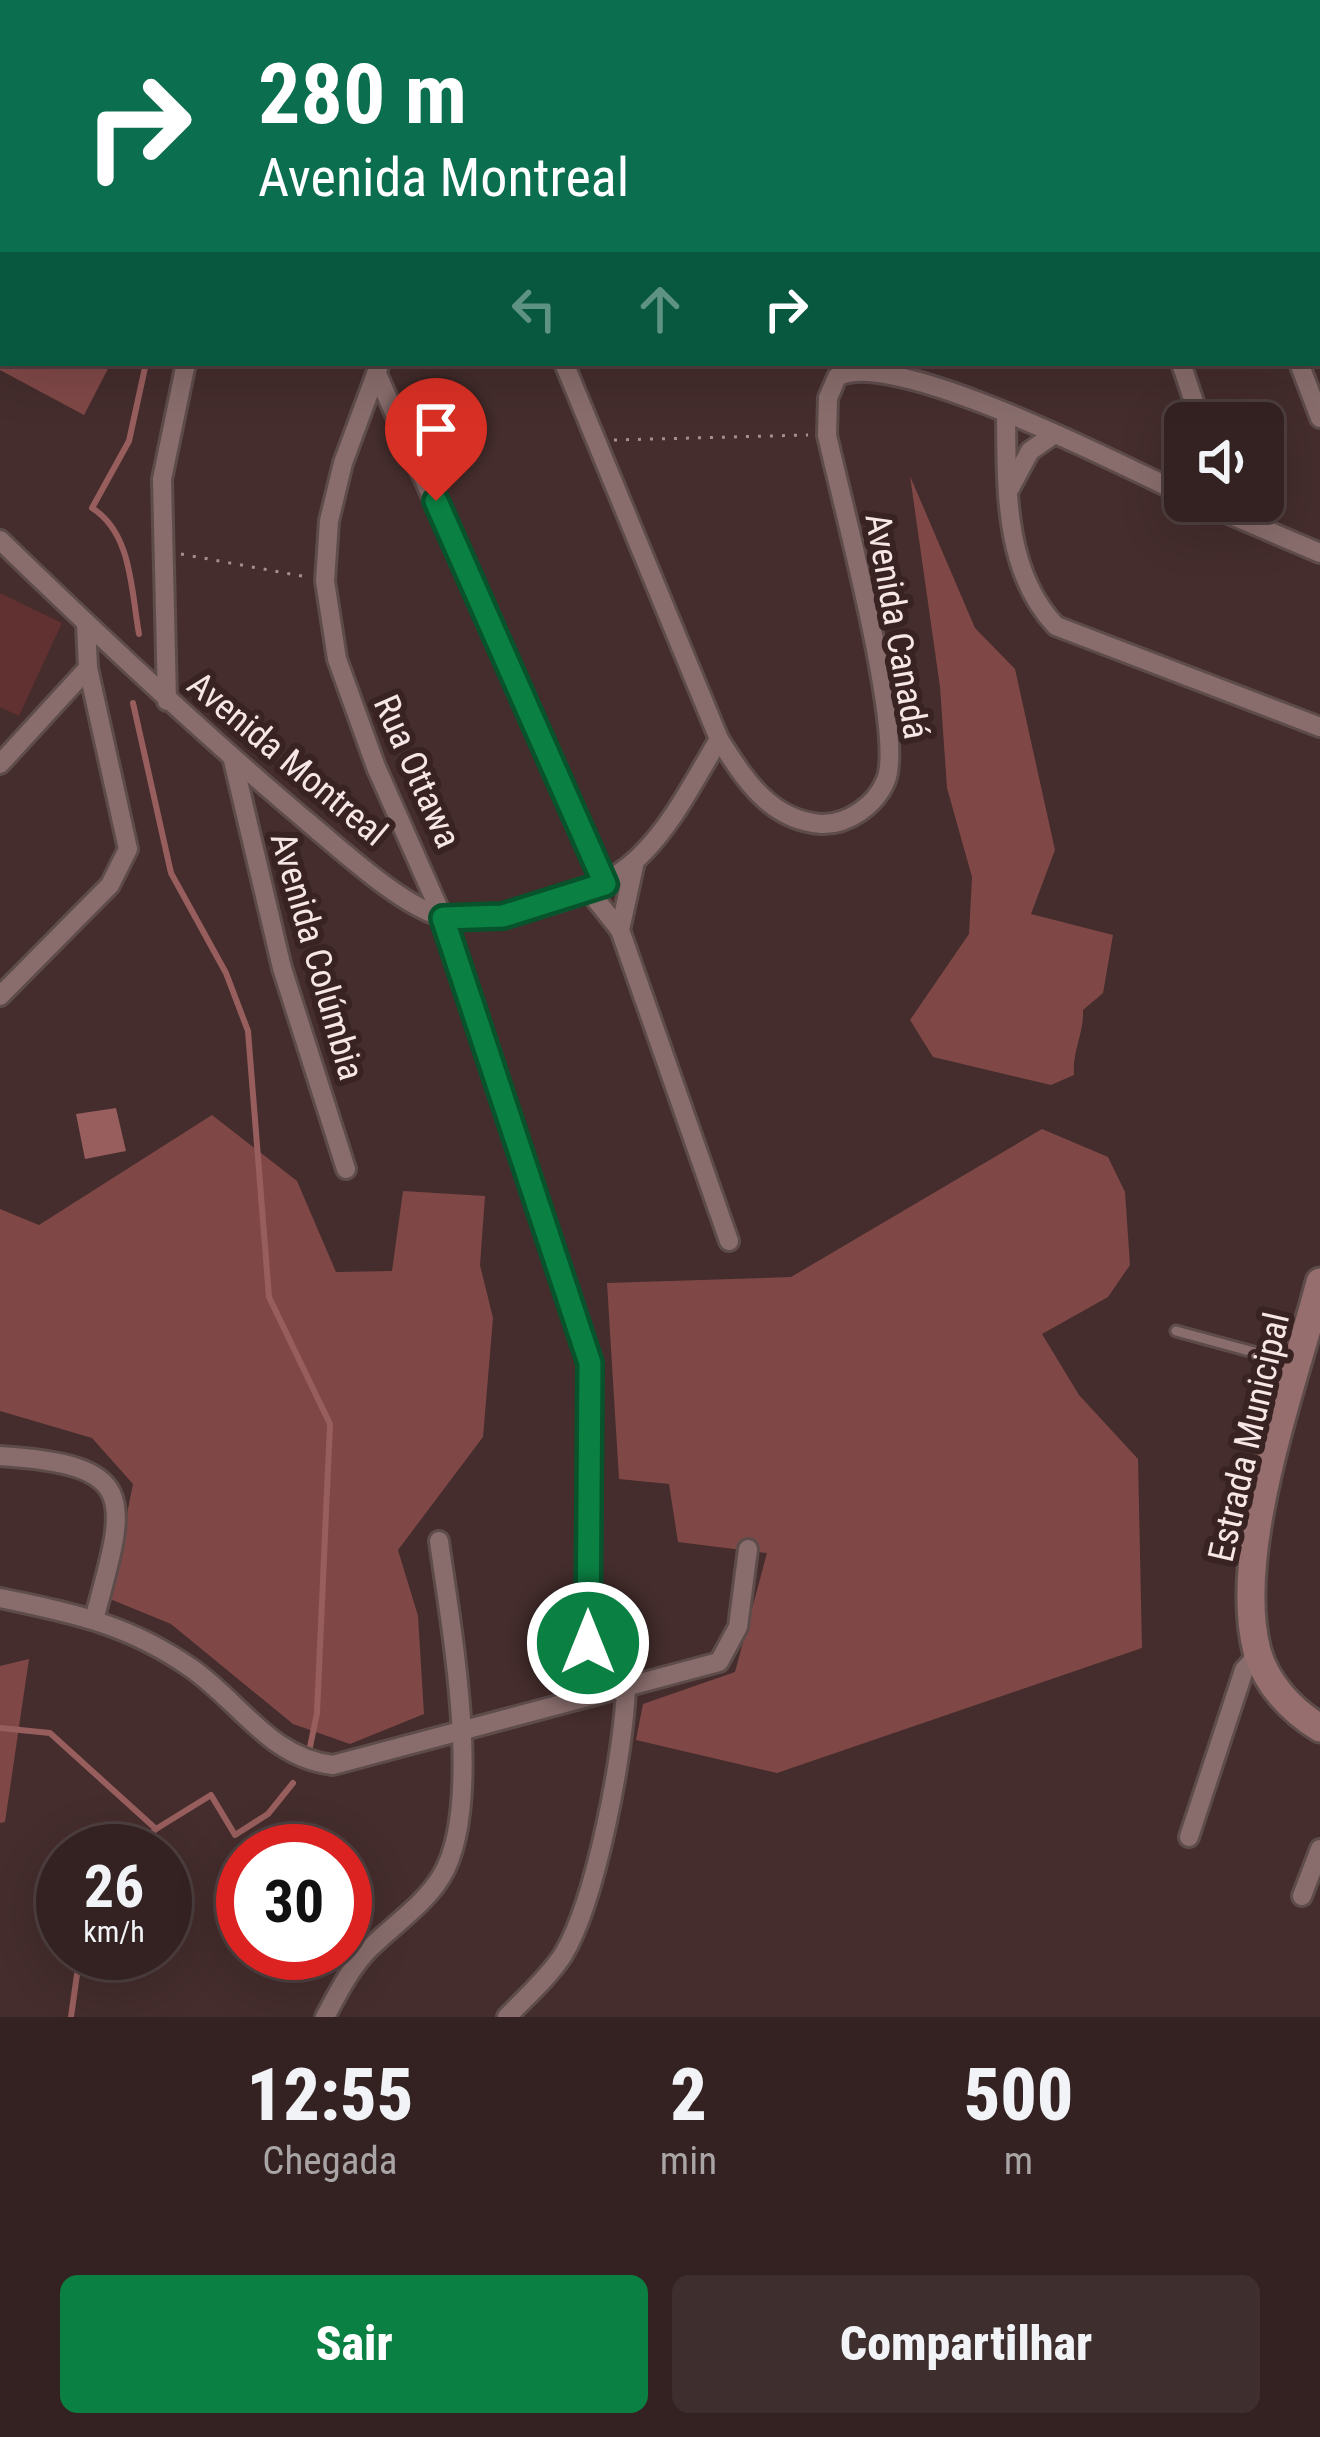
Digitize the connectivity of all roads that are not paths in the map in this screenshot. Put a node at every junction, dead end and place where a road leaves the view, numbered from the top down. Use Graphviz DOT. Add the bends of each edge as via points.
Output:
graph roads {
  1 [pos="185,366"];
  2 [pos="565,366"];
  3 [pos="1182,366"];
  4 [pos="1300,366"];
  5 [pos="379,369"];
  6 [pos="1194,402"];
  7 [pos="1006,414"];
  8 [pos="1320,418"];
  9 [pos="1053,435"];
  10 [pos="1164,485"];
  11 [pos="1007,494"];
  12 [pos="1257,522"];
  13 [pos="0,540"];
  14 [pos="1320,553"];
  15 [pos="86,624"];
  16 [pos="88,668"];
  17 [pos="167,701"];
  18 [pos="1320,727"];
  19 [pos="719,739"];
  20 [pos="232,760"];
  21 [pos="0,764"];
  22 [pos="634,866"];
  23 [pos="597,887"];
  24 [pos="443,918"];
  25 [pos="620,930"];
  26 [pos="0,996"];
  27 [pos="346,1169"];
  28 [pos="729,1241"];
  29 [pos="1320,1282"];
  30 [pos="1176,1331"];
  31 [pos="1299,1364"];
  32 [pos="0,1456"];
  33 [pos="439,1541"];
  34 [pos="748,1549"];
  35 [pos="0,1598"];
  36 [pos="94,1616"];
  37 [pos="1258,1655"];
  38 [pos="626,1687"];
  39 [pos="590,1694"];
  40 [pos="1320,1728"];
  41 [pos="460,1732"];
  42 [pos="1189,1837"];
  43 [pos="1320,1849"];
  44 [pos="1302,1896"];
  45 [pos="325,2017"];
  46 [pos="507,2017"];
  1 -- 17 [label="street" via="166,442"];
  2 -- 19 [label="street, Avenida Canadá"];
  3 -- 6 [label="street"];
  4 -- 8 [label="street"];
  5 -- 23 [label="street"];
  5 -- 24 [label="street, Rua Ottawa" via="343,463 325,580 355,717"];
  7 -- 9 [label="street, Avenida Canadá"];
  7 -- 11 [label="street"];
  7 -- 19 [label="street, Avenida Canadá" via="865,369 847,371 830,386 827,435 880,670 889,747 887,779 870,803 845,821 807,820 759,795"];
  9 -- 10 [label="street, Avenida Canadá"];
  9 -- 11 [label="street" via="1030,451"];
  11 -- 18 [label="street" via="1021,573 1056,626"];
  12 -- 14 [label="street"];
  13 -- 15 [label="street, Avenida Montreal"];
  15 -- 16 [label="street"];
  15 -- 17 [label="street, Avenida Montreal"];
  16 -- 21 [label="street"];
  16 -- 26 [label="street" via="128,849 110,885"];
  17 -- 20 [label="street, Avenida Montreal"];
  19 -- 22 [label="street"];
  20 -- 24 [label="street, Avenida Montreal"];
  20 -- 27 [label="street, Avenida Colúmbia" via="277,948"];
  22 -- 23 [label="street"];
  22 -- 25 [label="street"];
  23 -- 24 [label="street" via="503,916"];
  23 -- 25 [label="street"];
  24 -- 39 [label="street, Rua Ottawa" via="590,1363"];
  25 -- 28 [label="street"];
  29 -- 31 [label="main road, Estrada Municipal"];
  30 -- 31 [label="lane"];
  31 -- 37 [label="main road, Estrada Municipal" via="1254,1542 1250,1608"];
  32 -- 36 [label="street" via="82,1466 118,1499 116,1539"];
  33 -- 41 [label="street"];
  34 -- 38 [label="street" via="730,1650 698,1670"];
  35 -- 36 [label="street"];
  36 -- 41 [label="street" via="194,1670 303,1762 367,1759"];
  37 -- 40 [label="main road, Estrada Municipal" via="1289,1704"];
  37 -- 42 [label="street" via="1244,1670"];
  38 -- 39 [label="street"];
  38 -- 46 [label="street" via="617,1778 577,1926 563,1955"];
  39 -- 41 [label="street"];
  41 -- 45 [label="street" via="462,1801 444,1874 368,1950"];
  43 -- 44 [label="street"];
}
